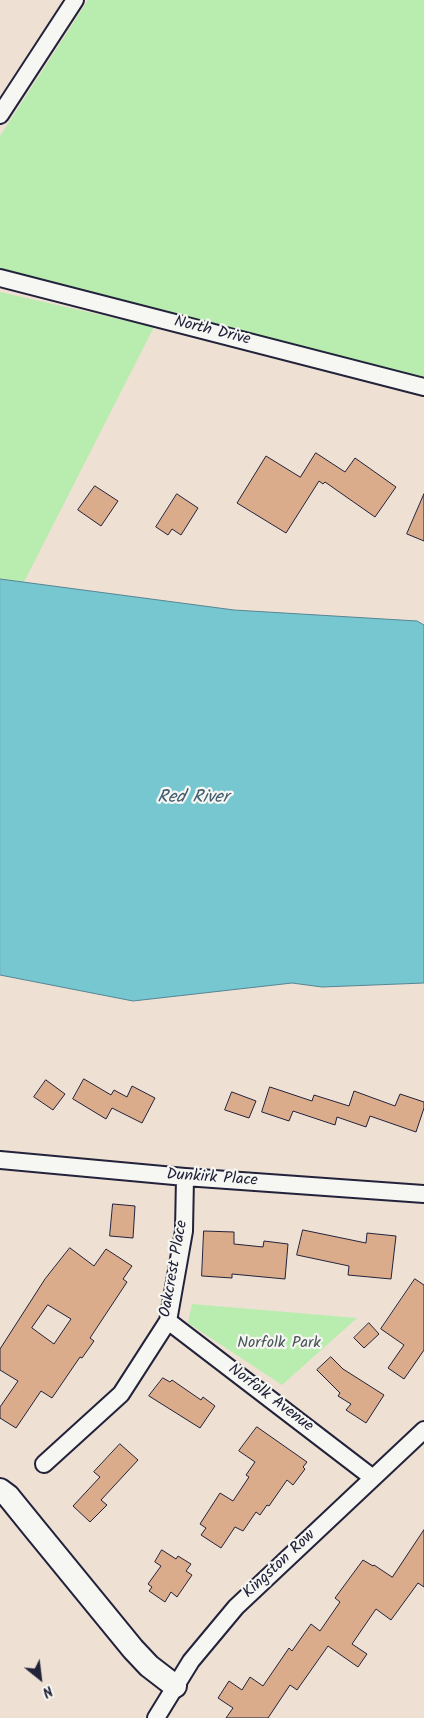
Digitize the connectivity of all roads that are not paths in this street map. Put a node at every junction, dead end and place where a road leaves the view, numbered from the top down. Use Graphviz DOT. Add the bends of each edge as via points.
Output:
graph roads {
  1 [pos="75,0"];
  2 [pos="0,115"];
  3 [pos="0,278"];
  4 [pos="424,386"];
  5 [pos="0,1160"];
  6 [pos="185,1177"];
  7 [pos="424,1194"];
  8 [pos="168,1321"];
  9 [pos="424,1430"];
  10 [pos="44,1464"];
  11 [pos="373,1478"];
  12 [pos="0,1490"];
  13 [pos="175,1686"];
  14 [pos="156,1718"];
  1 -- 2 [label="street"];
  3 -- 4 [label="street, North Drive"];
  5 -- 6 [label="street, Dunkirk Place"];
  6 -- 7 [label="street, Dunkirk Place"];
  6 -- 8 [label="street, Oakcrest Place" via="184,1231"];
  8 -- 10 [label="street, Oakcrest Place" via="121,1394"];
  8 -- 11 [label="street, Norfolk Avenue"];
  9 -- 11 [label="street, Kingston Row"];
  11 -- 13 [label="street, Kingston Row" via="236,1607"];
  12 -- 13 [label="main road" via="133,1649"];
  13 -- 14 [label="street, Kingston Row"];
}
